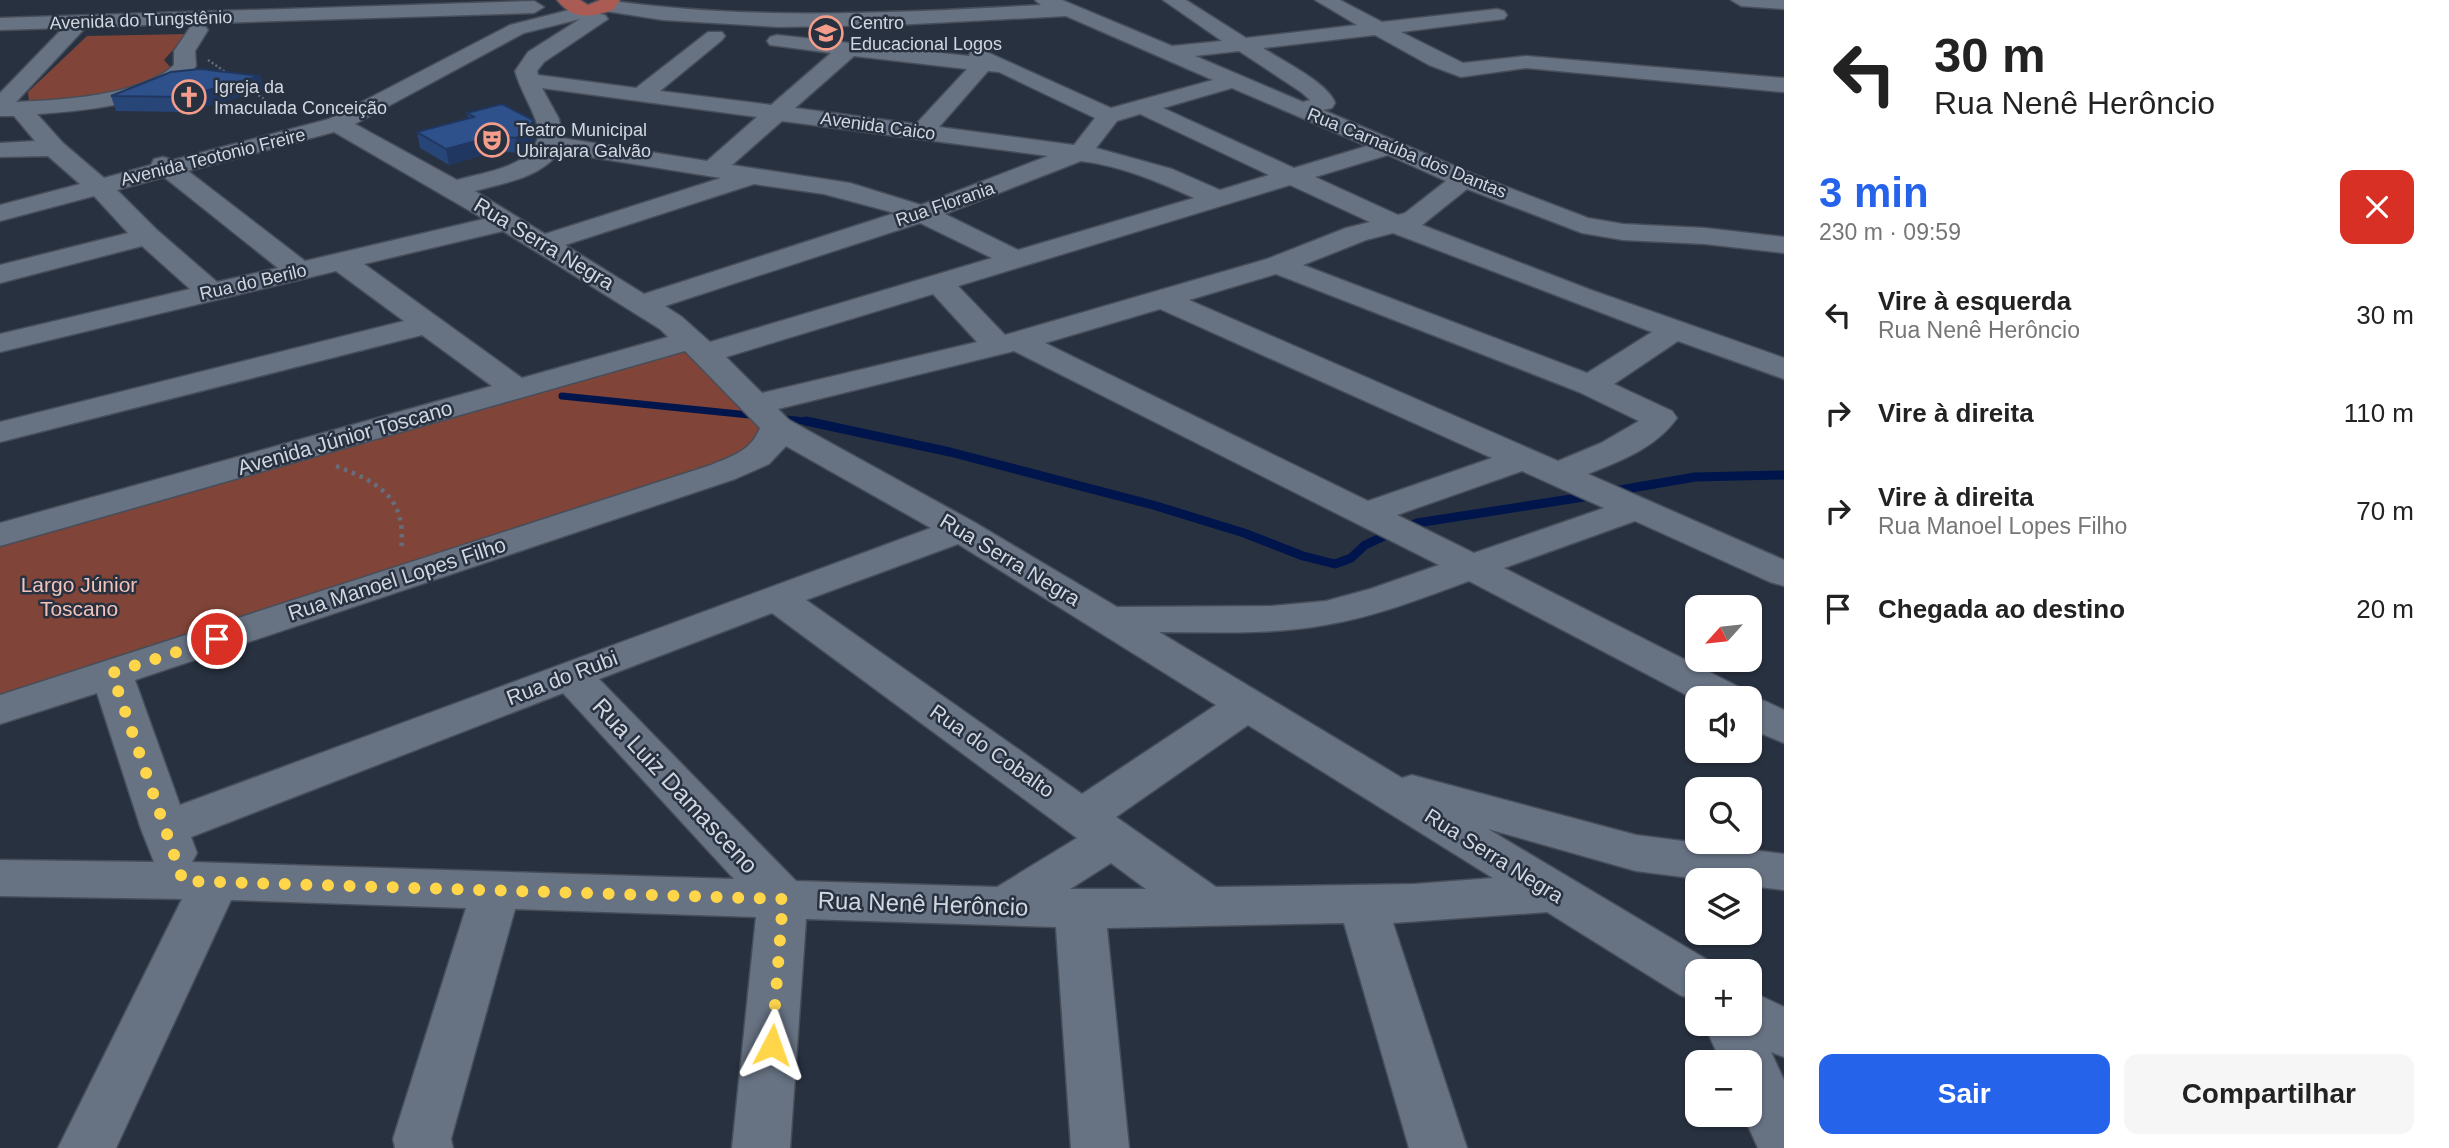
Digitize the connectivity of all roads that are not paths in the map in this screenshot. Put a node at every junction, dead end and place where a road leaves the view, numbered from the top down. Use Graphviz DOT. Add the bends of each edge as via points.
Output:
graph roads {
  1 [pos="118,0"];
  2 [pos="263,0"];
  3 [pos="404,0"];
  4 [pos="1045,0"];
  5 [pos="1173,0"];
  6 [pos="1325,0"];
  7 [pos="1472,0"];
  8 [pos="1741,0"];
  9 [pos="1784,4"];
  10 [pos="532,9"];
  11 [pos="1069,10"];
  12 [pos="594,11"];
  13 [pos="378,12"];
  14 [pos="908,17"];
  15 [pos="0,24"];
  16 [pos="354,25"];
  17 [pos="69,26"];
  18 [pos="213,26"];
  19 [pos="1380,30"];
  20 [pos="715,36"];
  21 [pos="0,37"];
  22 [pos="1242,45"];
  23 [pos="850,48"];
  24 [pos="1168,53"];
  25 [pos="447,62"];
  26 [pos="992,65"];
  27 [pos="529,80"];
  28 [pos="1232,81"];
  29 [pos="1784,85"];
  30 [pos="641,95"];
  31 [pos="1140,106"];
  32 [pos="1300,108"];
  33 [pos="7,109"];
  34 [pos="776,113"];
  35 [pos="1109,116"];
  36 [pos="337,124"];
  37 [pos="922,132"];
  38 [pos="550,144"];
  39 [pos="1390,147"];
  40 [pos="54,148"];
  41 [pos="0,150"];
  42 [pos="1081,152"];
  43 [pos="166,166"];
  44 [pos="714,169"];
  45 [pos="1295,176"];
  46 [pos="751,177"];
  47 [pos="1464,178"];
  48 [pos="97,185"];
  49 [pos="454,189"];
  50 [pos="1219,199"];
  51 [pos="0,207"];
  52 [pos="0,213"];
  53 [pos="923,213"];
  54 [pos="506,222"];
  55 [pos="1395,224"];
  56 [pos="147,236"];
  57 [pos="544,243"];
  58 [pos="1784,245"];
  59 [pos="1016,260"];
  60 [pos="341,261"];
  61 [pos="1277,265"];
  62 [pos="300,271"];
  63 [pos="0,274"];
  64 [pos="940,284"];
  65 [pos="211,292"];
  66 [pos="1162,299"];
  67 [pos="642,304"];
  68 [pos="428,324"];
  69 [pos="1675,330"];
  70 [pos="0,343"];
  71 [pos="1007,343"];
  72 [pos="698,347"];
  73 [pos="1784,369"];
  74 [pos="1590,385"];
  75 [pos="518,390"];
  76 [pos="767,416"];
  77 [pos="0,432"];
  78 [pos="1522,459"];
  79 [pos="1556,474"];
  80 [pos="1635,509"];
  81 [pos="1366,514"];
  82 [pos="961,530"];
  83 [pos="0,535"];
  84 [pos="1472,567"];
  85 [pos="1784,574"];
  86 [pos="776,597"];
  87 [pos="1109,620"];
  88 [pos="112,673"];
  89 [pos="570,675"];
  90 [pos="1703,686"];
  91 [pos="1248,704"];
  92 [pos="0,710"];
  93 [pos="1762,717"];
  94 [pos="1784,728"];
  95 [pos="1370,779"];
  96 [pos="1098,827"];
  97 [pos="164,829"];
  98 [pos="1784,872"];
  99 [pos="0,878"];
  100 [pos="199,881"];
  101 [pos="496,890"];
  102 [pos="1553,893"];
  103 [pos="783,899"];
  104 [pos="1363,905"];
  105 [pos="1006,906"];
  106 [pos="1206,906"];
  107 [pos="1080,909"];
  108 [pos="1685,973"];
  109 [pos="1762,1020"];
  110 [pos="1784,1034"];
  111 [pos="1762,1093"];
  112 [pos="423,1143"];
  113 [pos="1784,1143"];
  114 [pos="87,1148"];
  115 [pos="761,1148"];
  116 [pos="1100,1148"];
  117 [pos="1438,1148"];
  1 -- 17 [label="street"];
  2 -- 18 [label="street"];
  3 -- 13 [label="street"];
  4 -- 11 [label="street, Rua Carnaúba dos Dantas"];
  5 -- 22 [label="street"];
  6 -- 19 [label="street"];
  7 -- 19 [label="street" via="1497,15"];
  8 -- 9 [label="street"];
  10 -- 13 [label="street, Avenida do Tungstênio"];
  10 -- 16 [label="street, Avenida do Tungstênio"];
  10 -- 25 [label="street, Avenida Teotonio Freire"];
  11 -- 14 [label="street"];
  11 -- 24 [label="street, Rua Carnaúba dos Dantas" via="1121,21"];
  12 -- 14 [label="street" via="734,20"];
  12 -- 20 [label="street" via="629,30"];
  12 -- 25 [label="street, Avenida Teotonio Freire" via="527,25"];
  12 -- 27 [label="street" via="530,64 526,71"];
  13 -- 16 [label="street"];
  13 -- 18 [label="street, Avenida do Tungstênio"];
  14 -- 26 [label="street"];
  15 -- 17 [label="street, Avenida do Tungstênio"];
  16 -- 18 [label="street, Avenida do Tungstênio"];
  17 -- 18 [label="street, Avenida do Tungstênio"];
  17 -- 18 [label="street, Avenida do Tungstênio"];
  17 -- 21 [label="street, Avenida do Tungstênio"];
  17 -- 33 [label="street"];
  18 -- 33 [label="street" via="184,50 181,74 161,83 97,100"];
  19 -- 22 [label="street"];
  19 -- 29 [label="street" via="1461,69 1526,62"];
  20 -- 23 [label="street"];
  20 -- 30 [label="street"];
  22 -- 24 [label="street"];
  22 -- 32 [label="street" via="1324,100"];
  23 -- 26 [label="street"];
  23 -- 34 [label="street"];
  24 -- 28 [label="street, Rua Carnaúba dos Dantas"];
  25 -- 36 [label="street, Avenida Teotonio Freire"];
  25 -- 43 [label="street, Avenida Teotonio Freire" via="320,120"];
  26 -- 35 [label="street"];
  26 -- 37 [label="street"];
  27 -- 30 [label="street, Avenida Caico"];
  27 -- 38 [label="street" via="547,119"];
  28 -- 31 [label="street"];
  28 -- 32 [label="street, Rua Carnaúba dos Dantas"];
  30 -- 34 [label="street, Avenida Caico"];
  31 -- 35 [label="street"];
  31 -- 45 [label="street"];
  32 -- 39 [label="street, Rua Carnaúba dos Dantas"];
  33 -- 40 [label="street"];
  34 -- 37 [label="street, Avenida Caico"];
  34 -- 44 [label="street"];
  35 -- 42 [label="street"];
  36 -- 43 [label="street, Avenida Teotonio Freire"];
  36 -- 49 [label="street, Rua Serra Negra"];
  37 -- 42 [label="street, Avenida Caico"];
  38 -- 44 [label="street"];
  38 -- 49 [label="street" via="538,161"];
  39 -- 45 [label="street, Avenida Júnior Toscano"];
  39 -- 47 [label="street, Rua Carnaúba dos Dantas"];
  40 -- 41 [label="street"];
  40 -- 48 [label="street"];
  42 -- 50 [label="street, Avenida Caico" via="1136,164"];
  42 -- 53 [label="street, Rua Florania"];
  43 -- 48 [label="street, Avenida Teotonio Freire"];
  43 -- 62 [label="street"];
  44 -- 46 [label="street"];
  45 -- 50 [label="street, Avenida Júnior Toscano"];
  45 -- 55 [label="street"];
  46 -- 53 [label="street" via="833,188"];
  46 -- 57 [label="street"];
  47 -- 55 [label="street" via="1414,219"];
  47 -- 58 [label="street, Rua Carnaúba dos Dantas" via="1582,225"];
  48 -- 51 [label="street, Avenida Teotonio Freire"];
  48 -- 52 [label="street, Avenida Teotonio Freire"];
  48 -- 56 [label="street"];
  49 -- 54 [label="street, Rua Serra Negra"];
  50 -- 59 [label="street, Avenida Júnior Toscano"];
  53 -- 59 [label="street"];
  53 -- 67 [label="street, Rua Florania"];
  54 -- 57 [label="street, Rua Serra Negra"];
  54 -- 60 [label="street, Rua do Berilo"];
  55 -- 61 [label="street"];
  55 -- 69 [label="street"];
  56 -- 63 [label="street"];
  56 -- 65 [label="street"];
  57 -- 67 [label="street, Rua Serra Negra"];
  59 -- 64 [label="street, Avenida Júnior Toscano"];
  60 -- 62 [label="street, Rua do Berilo"];
  60 -- 68 [label="street"];
  61 -- 66 [label="street"];
  61 -- 74 [label="street"];
  62 -- 65 [label="street, Rua do Berilo"];
  64 -- 71 [label="street"];
  64 -- 72 [label="street, Avenida Júnior Toscano"];
  65 -- 70 [label="street, Rua do Berilo"];
  66 -- 71 [label="street"];
  66 -- 78 [label="street"];
  67 -- 72 [label="street, Rua Serra Negra"];
  68 -- 75 [label="street"];
  68 -- 77 [label="street"];
  69 -- 73 [label="street"];
  69 -- 74 [label="street"];
  71 -- 76 [label="street"];
  71 -- 81 [label="street"];
  72 -- 75 [label="street, Avenida Júnior Toscano"];
  72 -- 76 [label="street, Rua Serra Negra"];
  74 -- 79 [label="street" via="1660,418 1660,422 1603,455"];
  75 -- 83 [label="street, Avenida Júnior Toscano"];
  76 -- 82 [label="street, Rua Serra Negra"];
  76 -- 88 [label="street, Rua Manoel Lopes Filho" via="772,447 723,472"];
  78 -- 79 [label="street"];
  78 -- 81 [label="street"];
  79 -- 80 [label="street"];
  80 -- 84 [label="street"];
  80 -- 85 [label="street"];
  81 -- 84 [label="street"];
  82 -- 86 [label="street, Rua do Rubi"];
  82 -- 87 [label="street, Rua Serra Negra"];
  84 -- 87 [label="street" via="1326,613 1272,619"];
  84 -- 90 [label="street"];
  86 -- 89 [label="street, Rua do Rubi"];
  86 -- 96 [label="street, Rua do Cobalto"];
  87 -- 91 [label="street, Rua Serra Negra"];
  88 -- 92 [label="street, Rua Manoel Lopes Filho"];
  88 -- 97 [label="street"];
  89 -- 97 [label="street, Rua do Rubi"];
  89 -- 103 [label="street, Rua Luiz Damasceno"];
  91 -- 95 [label="street, Rua Serra Negra"];
  91 -- 96 [label="street"];
  93 -- 94 [label="street"];
  95 -- 98 [label="street" via="1636,853"];
  95 -- 102 [label="street, Rua Serra Negra"];
  96 -- 105 [label="street"];
  96 -- 106 [label="street, Rua do Cobalto"];
  97 -- 100 [label="street"];
  99 -- 100 [label="street, Rua Nenê Herôncio"];
  100 -- 101 [label="street, Rua Nenê Herôncio"];
  100 -- 114 [label="street"];
  101 -- 103 [label="street, Rua Nenê Herôncio"];
  101 -- 112 [label="street"];
  102 -- 104 [label="street, Rua Nenê Herôncio"];
  102 -- 108 [label="street, Rua Serra Negra"];
  103 -- 105 [label="street, Rua Nenê Herôncio"];
  103 -- 115 [label="street"];
  104 -- 106 [label="street, Rua Nenê Herôncio"];
  104 -- 117 [label="street"];
  105 -- 107 [label="street, Rua Nenê Herôncio"];
  106 -- 107 [label="street, Rua Nenê Herôncio"];
  107 -- 116 [label="street"];
  109 -- 110 [label="street"];
  111 -- 113 [label="street"];
}
